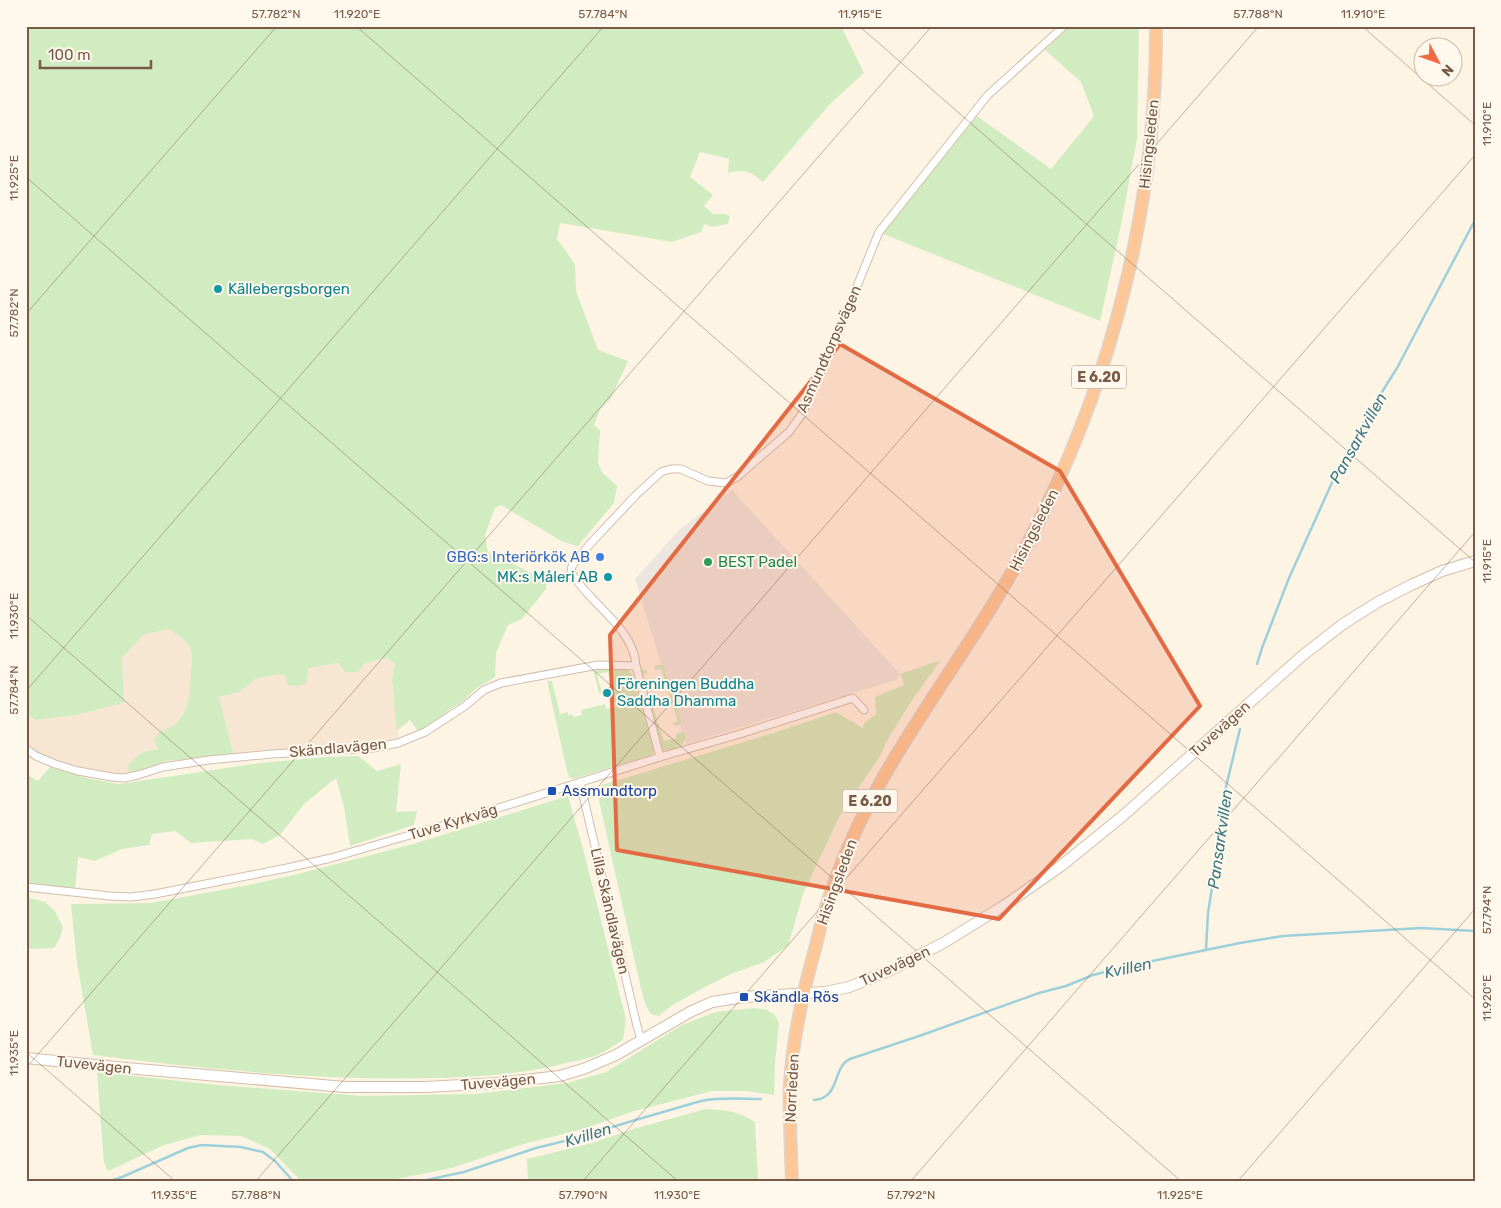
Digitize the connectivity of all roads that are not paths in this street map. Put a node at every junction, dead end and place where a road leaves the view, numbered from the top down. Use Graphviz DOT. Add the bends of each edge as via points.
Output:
graph roads {
  1 [pos="1064,26"];
  2 [pos="1156,26"];
  3 [pos="1475,561"];
  4 [pos="636,666"];
  5 [pos="864,710"];
  6 [pos="26,749"];
  7 [pos="660,757"];
  8 [pos="580,782"];
  9 [pos="26,887"];
  10 [pos="803,994"];
  11 [pos="641,1040"];
  12 [pos="26,1058"];
  13 [pos="792,1182"];
  1 -- 4 [label="street, Asmundtorpsvägen" via="987,96 879,232 802,414 789,432 726,483 708,481 681,469 660,472 621,510 572,566 574,578 626,636 633,649"];
  2 -- 10 [label="highway, Hisingsleden / E 6.20" via="1153,112 1140,215 1119,313 1085,418 1049,503 1006,584 898,752 860,822 825,908"];
  3 -- 10 [label="main road, Tuvevägen" via="1401,589 1333,632 1103,833 1002,907 891,970 841,990"];
  4 -- 6 [label="street, Skändlavägen" via="598,665 501,683 484,690 425,732 374,748 208,760 124,778 78,771 36,756"];
  4 -- 7 [label="street"];
  5 -- 7 [label="street, Tuve Kyrkväg" via="853,698"];
  7 -- 8 [label="street, Tuve Kyrkväg"];
  8 -- 9 [label="street, Tuve Kyrkväg" via="331,858 163,892 118,897"];
  8 -- 11 [label="street, Lilla Skändlavägen"];
  10 -- 11 [label="main road, Tuvevägen" via="712,1002"];
  10 -- 13 [label="highway, Norrleden / E 6.20" via="790,1082"];
  11 -- 12 [label="main road, Tuvevägen" via="598,1064 560,1076 425,1087 318,1085"];
}
